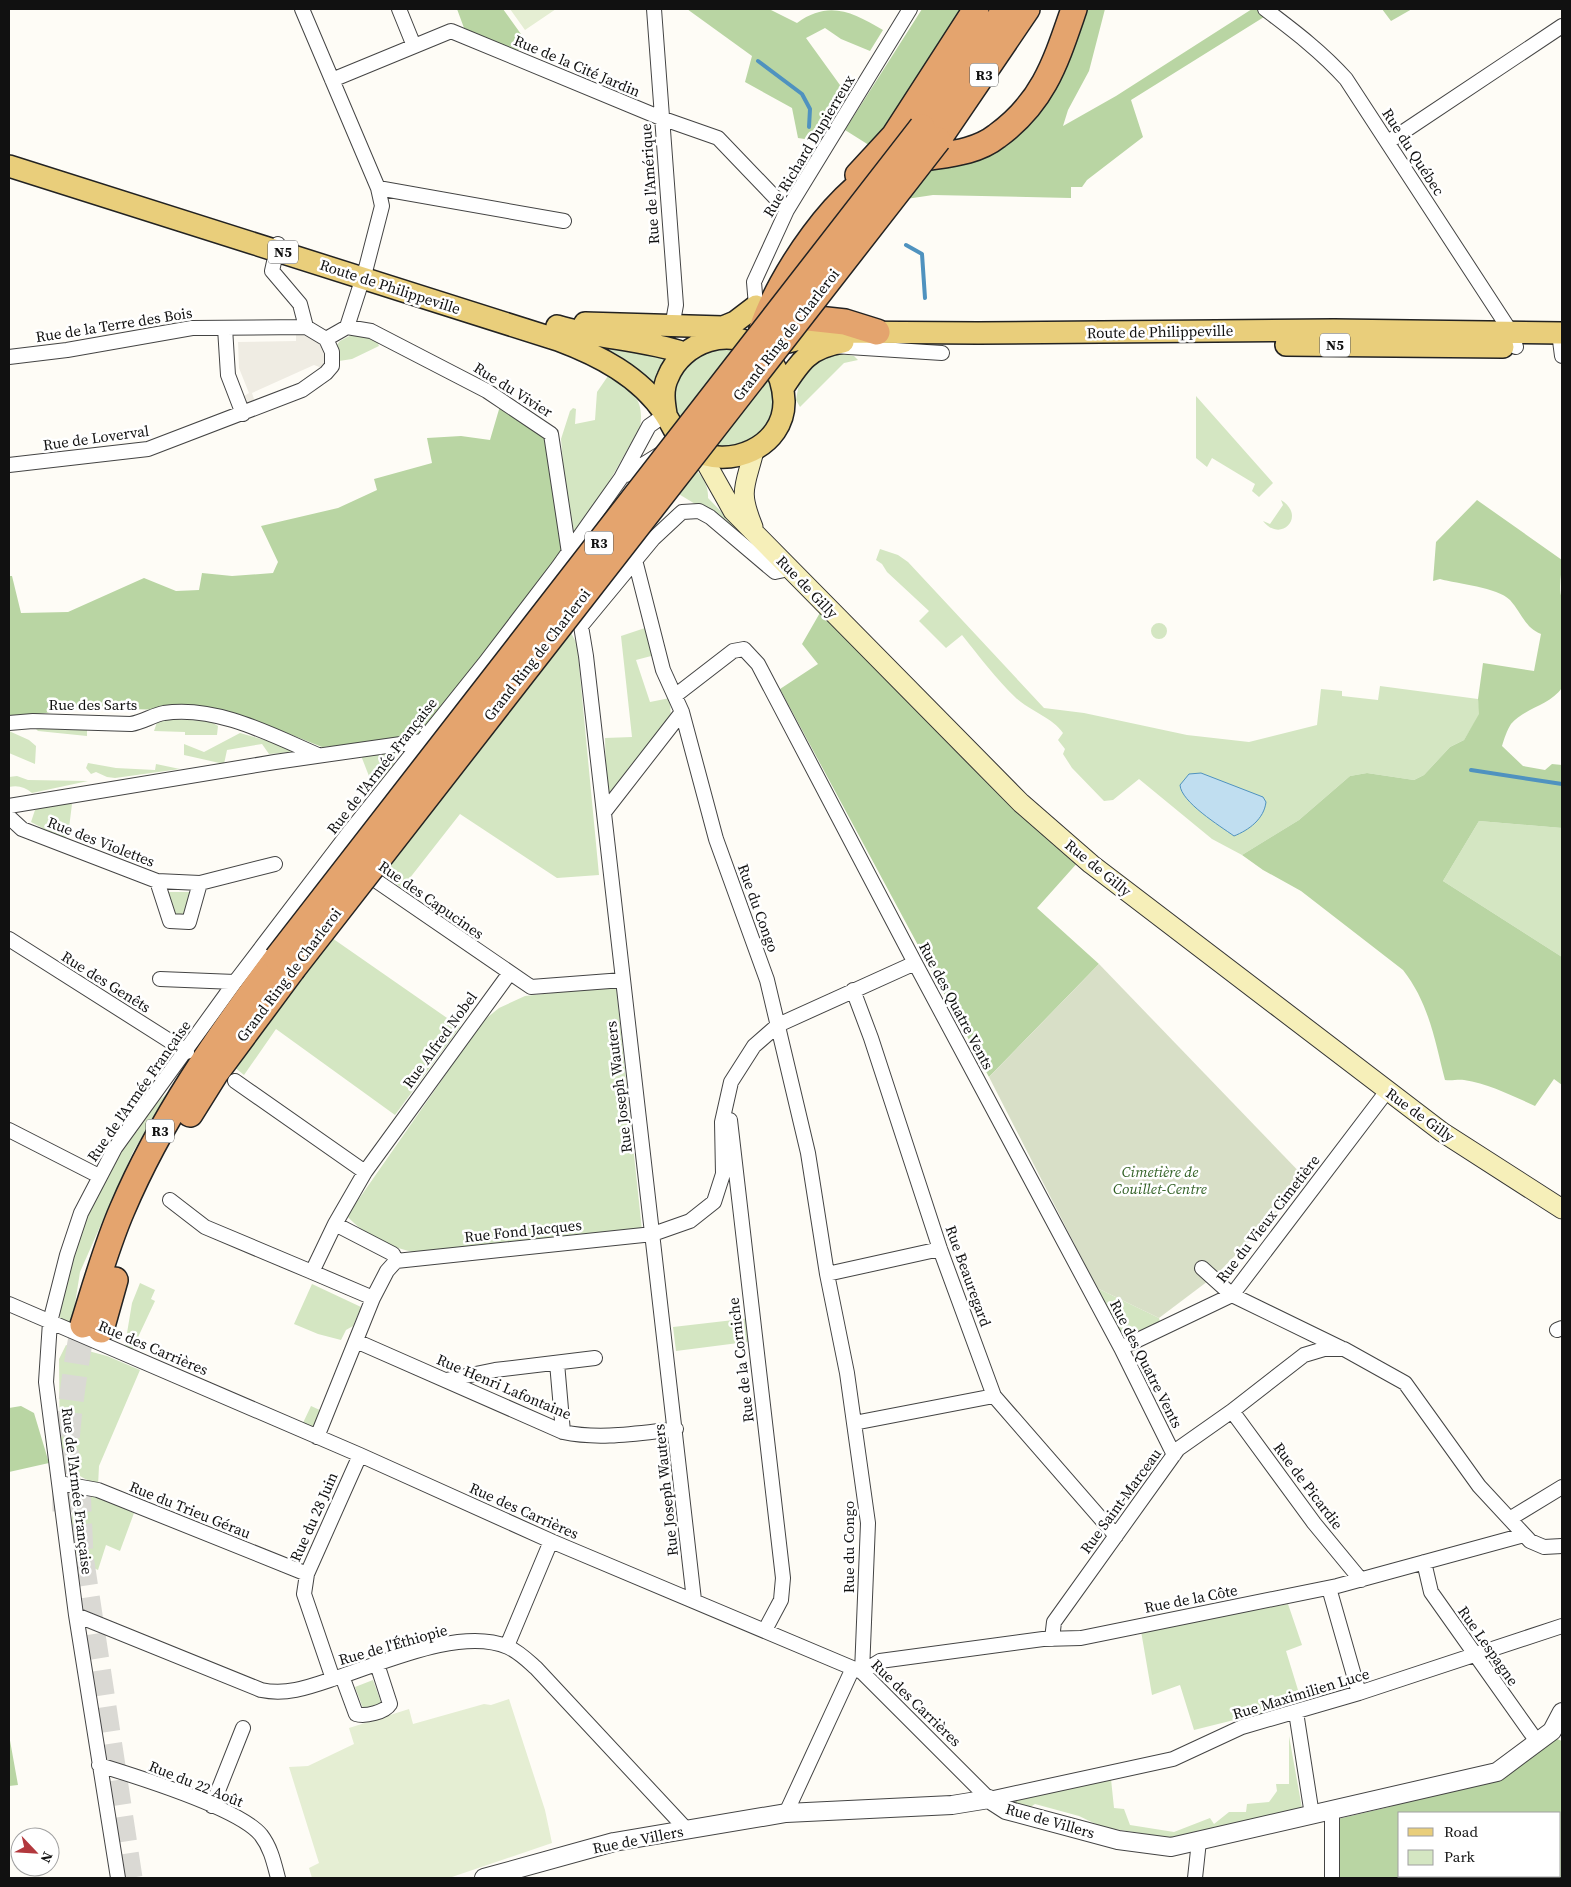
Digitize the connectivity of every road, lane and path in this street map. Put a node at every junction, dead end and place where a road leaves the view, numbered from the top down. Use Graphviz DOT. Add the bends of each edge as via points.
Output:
graph roads {
  1 [pos="302,9"];
  2 [pos="399,9"];
  3 [pos="654,9"];
  4 [pos="910,9"];
  5 [pos="976,9"];
  6 [pos="1005,9"];
  7 [pos="1028,9"];
  8 [pos="1074,9"];
  9 [pos="1265,9"];
  10 [pos="1562,26"];
  11 [pos="414,46"];
  12 [pos="332,80"];
  13 [pos="662,118"];
  14 [pos="930,134"];
  15 [pos="1388,142"];
  16 [pos="9,159"];
  17 [pos="9,166"];
  18 [pos="378,188"];
  19 [pos="787,210"];
  20 [pos="564,221"];
  21 [pos="277,247"];
  22 [pos="364,274"];
  23 [pos="766,300"];
  24 [pos="547,323"];
  25 [pos="672,326"];
  26 [pos="306,327"];
  27 [pos="347,327"];
  28 [pos="225,328"];
  29 [pos="877,332"];
  30 [pos="326,339"];
  31 [pos="1514,340"];
  32 [pos="740,341"];
  33 [pos="1561,343"];
  34 [pos="825,345"];
  35 [pos="684,353"];
  36 [pos="942,353"];
  37 [pos="9,357"];
  38 [pos="783,388"];
  39 [pos="243,414"];
  40 [pos="666,414"];
  41 [pos="680,440"];
  42 [pos="754,451"];
  43 [pos="701,454"];
  44 [pos="9,466"];
  45 [pos="621,478"];
  46 [pos="755,532"];
  47 [pos="568,553"];
  48 [pos="635,560"];
  49 [pos="789,569"];
  50 [pos="544,586"];
  51 [pos="581,626"];
  52 [pos="676,695"];
  53 [pos="682,712"];
  54 [pos="9,724"];
  55 [pos="422,741"];
  56 [pos="318,755"];
  57 [pos="9,806"];
  58 [pos="605,811"];
  59 [pos="9,817"];
  60 [pos="334,852"];
  61 [pos="275,864"];
  62 [pos="157,881"];
  63 [pos="200,883"];
  64 [pos="9,939"];
  65 [pos="915,963"];
  66 [pos="509,974"];
  67 [pos="160,980"];
  68 [pos="623,980"];
  69 [pos="236,982"];
  70 [pos="853,990"];
  71 [pos="778,1025"];
  72 [pos="187,1052"];
  73 [pos="235,1081"];
  74 [pos="731,1082"];
  75 [pos="1387,1091"];
  76 [pos="9,1130"];
  77 [pos="365,1172"];
  78 [pos="99,1176"];
  79 [pos="170,1200"];
  80 [pos="1562,1209"];
  81 [pos="335,1224"];
  82 [pos="653,1234"];
  83 [pos="940,1249"];
  84 [pos="396,1261"];
  85 [pos="1202,1268"];
  86 [pos="312,1272"];
  87 [pos="828,1274"];
  88 [pos="1232,1295"];
  89 [pos="373,1298"];
  90 [pos="9,1304"];
  91 [pos="50,1322"];
  92 [pos="92,1328"];
  93 [pos="356,1341"];
  94 [pos="1121,1348"];
  95 [pos="1344,1349"];
  96 [pos="595,1358"];
  97 [pos="557,1363"];
  98 [pos="446,1380"];
  99 [pos="994,1396"];
  100 [pos="1232,1411"];
  101 [pos="854,1423"];
  102 [pos="676,1429"];
  103 [pos="563,1432"];
  104 [pos="317,1437"];
  105 [pos="360,1455"];
  106 [pos="1174,1455"];
  107 [pos="59,1483"];
  108 [pos="1562,1487"];
  109 [pos="1511,1518"];
  110 [pos="1524,1535"];
  111 [pos="1116,1536"];
  112 [pos="551,1541"];
  113 [pos="1562,1546"];
  114 [pos="1424,1562"];
  115 [pos="306,1574"];
  116 [pos="1361,1580"];
  117 [pos="1329,1588"];
  118 [pos="694,1600"];
  119 [pos="76,1615"];
  120 [pos="1562,1626"];
  121 [pos="765,1630"];
  122 [pos="1052,1639"];
  123 [pos="508,1646"];
  124 [pos="1474,1655"];
  125 [pos="377,1664"];
  126 [pos="857,1670"];
  127 [pos="338,1678"];
  128 [pos="1359,1693"];
  129 [pos="1296,1712"];
  130 [pos="1562,1712"];
  131 [pos="243,1728"];
  132 [pos="1557,1732"];
  133 [pos="1538,1743"];
  134 [pos="99,1765"];
  135 [pos="989,1799"];
  136 [pos="212,1806"];
  137 [pos="1332,1810"];
  138 [pos="786,1814"];
  139 [pos="1312,1815"];
  140 [pos="686,1830"];
  141 [pos="1199,1842"];
  142 [pos="491,1877"];
  143 [pos="118,1878"];
  144 [pos="278,1878"];
  145 [pos="1195,1878"];
  146 [pos="1332,1878"];
  1 -- 12 [label="street"];
  2 -- 11 [label="street"];
  3 -- 13 [label="street, Rue de l'Amérique"];
  4 -- 19 [label="street, Rue Richard Dupierreux"];
  5 -- 23 [label="highway" via="894,136 830,200"];
  6 -- 14 [label="highway, Grand Ring de Charleroi / R3"];
  7 -- 14 [label="highway, Grand Ring de Charleroi / R3"];
  8 -- 23 [label="highway" via="1050,75 1039,95 1018,119 996,138 969,150 892,166 865,180 828,217"];
  9 -- 15 [label="street, Rue du Québec" via="1346,79"];
  10 -- 15 [label="street"];
  11 -- 12 [label="street, Rue de la Cité Jardin"];
  11 -- 13 [label="street, Rue de la Cité Jardin" via="451,31"];
  12 -- 18 [label="street"];
  13 -- 19 [label="street, Rue de la Cité Jardin" via="718,138"];
  13 -- 25 [label="street, Rue de l'Amérique" via="676,305"];
  14 -- 92 [label="highway, Grand Ring de Charleroi / R3, bridge" via="284,964 170,1147 137,1217 115,1278"];
  15 -- 31 [label="street, Rue du Québec"];
  16 -- 21 [label="main road, Route de Philippeville / N5"];
  17 -- 21 [label="main road, Route de Philippeville / N5"];
  18 -- 20 [label="street"];
  18 -- 22 [label="street" via="382,206"];
  19 -- 23 [label="street, Rue Richard Dupierreux" via="754,282"];
  21 -- 22 [label="main road, Route de Philippeville / N5"];
  21 -- 26 [label="street" via="272,271 300,304"];
  22 -- 24 [label="main road, Route de Philippeville / N5"];
  22 -- 27 [label="street"];
  22 -- 40 [label="main road, Route de Philippeville / N5" via="588,352 618,368 642,387"];
  23 -- 29 [label="highway" via="788,314 845,322"];
  23 -- 32 [label="highway" via="762,327"];
  23 -- 32 [label="main road, N5" via="729,325"];
  24 -- 25 [label="main road, N5"];
  24 -- 35 [label="main road, Route de Philippeville / N5" via="581,334 666,347"];
  25 -- 32 [label="main road, N5"];
  26 -- 28 [label="street, Rue de la Terre des Bois"];
  26 -- 30 [label="street"];
  27 -- 30 [label="street"];
  27 -- 47 [label="street, Rue du Vivier" via="371,332 488,391 551,434"];
  28 -- 37 [label="street, Rue de la Terre des Bois" via="192,328"];
  28 -- 39 [label="street" via="228,375"];
  29 -- 31 [label="main road, Route de Philippeville / N5" via="1334,330"];
  29 -- 32 [label="main road, Route de Philippeville / N5" via="828,332 778,344"];
  30 -- 39 [label="street, Rue de Loverval" via="332,352 332,366 326,373 302,390"];
  31 -- 33 [label="main road, Route de Philippeville / N5"];
  31 -- 34 [label="main road, Route de Philippeville / N5" via="902,340"];
  32 -- 35 [label="main road, Route de Philippeville / N5" via="718,338 700,343"];
  32 -- 38 [label="main road, Route de Philippeville / N5" via="771,361"];
  34 -- 36 [label="street"];
  34 -- 38 [label="main road, Route de Philippeville / N5" via="800,362"];
  35 -- 40 [label="main road, Route de Philippeville / N5" via="667,379 664,394"];
  38 -- 42 [label="main road, Route de Philippeville / N5" via="784,406 778,424"];
  39 -- 44 [label="street, Rue de Loverval" via="148,450"];
  40 -- 41 [label="main road, Route de Philippeville / N5"];
  40 -- 45 [label="street, Rue de l'Armée Française" via="649,426"];
  41 -- 43 [label="main road, Route de Philippeville / N5"];
  41 -- 45 [label="street, Rue de l'Armée Française"];
  42 -- 43 [label="main road, Route de Philippeville / N5" via="719,459"];
  42 -- 46 [label="main road" via="743,490 743,503"];
  43 -- 46 [label="main road, Rue de Gilly" via="733,511"];
  45 -- 47 [label="street, Rue de l'Armée Française"];
  46 -- 49 [label="main road, Rue de Gilly"];
  47 -- 50 [label="street, Rue de l'Armée Française"];
  48 -- 49 [label="street" via="682,512 692,510 710,517 775,572"];
  48 -- 51 [label="street"];
  48 -- 52 [label="street, Rue du Congo" via="663,670"];
  49 -- 75 [label="main road, Rue de Gilly" via="1021,803 1070,845"];
  50 -- 51 [label="street"];
  50 -- 55 [label="street, Rue de l'Armée Française"];
  51 -- 58 [label="street, Rue Joseph Wauters"];
  52 -- 53 [label="street, Rue du Congo"];
  52 -- 65 [label="street, Rue des Quatre Vents" via="733,651 744,649 758,664"];
  53 -- 58 [label="street"];
  53 -- 71 [label="street, Rue du Congo" via="716,839 767,980"];
  54 -- 56 [label="street, Rue des Sarts" via="33,721 131,724 163,714 195,714 243,723"];
  55 -- 56 [label="street"];
  55 -- 60 [label="street, Rue de l'Armée Française"];
  56 -- 57 [label="street"];
  58 -- 68 [label="street, Rue Joseph Wauters"];
  59 -- 62 [label="street, Rue des Violettes" via="22,829"];
  60 -- 66 [label="street, Rue des Capucines"];
  60 -- 69 [label="street, Rue de l'Armée Française"];
  61 -- 63 [label="street, Rue des Violettes"];
  62 -- 63 [label="street, Rue des Violettes"];
  62 -- 63 [label="street" via="170,921 180,922 189,922"];
  64 -- 72 [label="street, Rue des Genêts"];
  65 -- 70 [label="street"];
  65 -- 94 [label="street, Rue des Quatre Vents"];
  66 -- 68 [label="street" via="531,987"];
  66 -- 77 [label="street, Rue Alfred Nobel"];
  67 -- 69 [label="street"];
  68 -- 82 [label="street, Rue Joseph Wauters"];
  69 -- 72 [label="street, Rue de l'Armée Française"];
  70 -- 71 [label="street"];
  70 -- 83 [label="street, Rue Beauregard"];
  71 -- 74 [label="street" via="754,1046"];
  71 -- 87 [label="street, Rue du Congo" via="808,1153"];
  72 -- 78 [label="street, Rue de l'Armée Française" via="115,1148"];
  73 -- 77 [label="street"];
  74 -- 82 [label="street, Rue Fond Jacques" via="722,1122 723,1174 714,1202 690,1221"];
  74 -- 121 [label="street, Rue de la Corniche" via="729,1112 783,1578 780,1600"];
  75 -- 80 [label="main road, Rue de Gilly" via="1442,1132"];
  75 -- 88 [label="street, Rue du Vieux Cimetière"];
  76 -- 78 [label="street"];
  77 -- 81 [label="street, Rue Alfred Nobel"];
  78 -- 91 [label="street, Rue de l'Armée Française" via="73,1236"];
  79 -- 86 [label="street" via="205,1227"];
  81 -- 84 [label="street" via="393,1254"];
  81 -- 86 [label="street, Rue Alfred Nobel"];
  82 -- 84 [label="street, Rue Fond Jacques"];
  82 -- 102 [label="street, Rue Joseph Wauters"];
  83 -- 87 [label="street"];
  83 -- 99 [label="street, Rue Beauregard"];
  84 -- 89 [label="street"];
  85 -- 88 [label="street"];
  86 -- 89 [label="street"];
  87 -- 101 [label="street, Rue du Congo"];
  88 -- 94 [label="street, Rue du Vieux Cimetière"];
  88 -- 95 [label="street"];
  89 -- 93 [label="street"];
  90 -- 91 [label="street, Rue des Carrières"];
  91 -- 104 [label="street, Rue des Carrières"];
  91 -- 107 [label="street, Rue de l'Armée Française" via="46,1382"];
  93 -- 98 [label="street, Rue Henri Lafontaine"];
  93 -- 104 [label="street"];
  94 -- 106 [label="street, Rue des Quatre Vents"];
  95 -- 100 [label="street, Rue Saint-Marceau" via="1324,1349 1304,1355"];
  95 -- 109 [label="street" via="1405,1383 1479,1486"];
  96 -- 97 [label="street"];
  97 -- 98 [label="street"];
  97 -- 103 [label="street"];
  98 -- 103 [label="street, Rue Henri Lafontaine"];
  99 -- 101 [label="street"];
  99 -- 111 [label="street, Rue Beauregard"];
  100 -- 106 [label="street, Rue Saint-Marceau"];
  100 -- 116 [label="street, Rue de Picardie" via="1314,1523"];
  101 -- 126 [label="street, Rue du Congo" via="868,1523"];
  102 -- 103 [label="street, Rue Henri Lafontaine" via="583,1436"];
  102 -- 118 [label="street, Rue Joseph Wauters"];
  104 -- 105 [label="street, Rue des Carrières"];
  105 -- 112 [label="street, Rue des Carrières"];
  105 -- 115 [label="street, Rue du 28 Juin"];
  106 -- 111 [label="street, Rue Saint-Marceau"];
  107 -- 115 [label="street, Rue du Trieu Gérau" via="98,1490"];
  107 -- 119 [label="street, Rue de l'Armée Française"];
  108 -- 109 [label="street"];
  109 -- 110 [label="street"];
  110 -- 113 [label="street" via="1544,1548"];
  110 -- 114 [label="street, Rue de la Côte"];
  111 -- 122 [label="street, Rue Saint-Marceau" via="1054,1622"];
  112 -- 118 [label="street, Rue des Carrières"];
  112 -- 123 [label="street"];
  114 -- 116 [label="street, Rue de la Côte"];
  114 -- 124 [label="street, Rue Lespagne" via="1431,1592"];
  115 -- 127 [label="street, Rue du 28 Juin" via="304,1594"];
  116 -- 117 [label="street, Rue de la Côte"];
  117 -- 122 [label="street, Rue de la Côte" via="1081,1638"];
  117 -- 128 [label="street"];
  118 -- 121 [label="street, Rue des Carrières"];
  119 -- 127 [label="street, Rue de l'Éthiopie" via="261,1690 292,1692"];
  119 -- 134 [label="street, Rue de l'Armée Française"];
  120 -- 124 [label="street, Rue Maximilien Luce"];
  121 -- 126 [label="street, Rue des Carrières"];
  122 -- 126 [label="street, Rue de la Côte" via="880,1661"];
  123 -- 125 [label="street, Rue de l'Éthiopie" via="479,1640 438,1645"];
  123 -- 140 [label="street, Rue de l'Éthiopie" via="536,1668"];
  124 -- 128 [label="street, Rue Maximilien Luce"];
  124 -- 133 [label="street, Rue Lespagne"];
  125 -- 127 [label="street, Rue de l'Éthiopie"];
  125 -- 127 [label="street, Rue du 28 Juin" via="390,1704 384,1710 362,1716 356,1714"];
  126 -- 135 [label="street, Rue des Carrières"];
  126 -- 138 [label="street"];
  128 -- 129 [label="street, Rue Maximilien Luce"];
  129 -- 135 [label="street, Rue Maximilien Luce" via="1242,1727 1173,1759"];
  129 -- 139 [label="street"];
  130 -- 132 [label="street, Rue de Villers"];
  131 -- 136 [label="street"];
  132 -- 133 [label="street, Rue de Villers"];
  133 -- 137 [label="street, Rue de Villers" via="1497,1772"];
  134 -- 136 [label="street, Rue du 22 Août"];
  134 -- 143 [label="street, Rue de l'Armée Française"];
  135 -- 138 [label="street, Rue de Villers" via="952,1806"];
  135 -- 141 [label="street, Rue de Villers" via="1006,1810 1118,1840 1171,1847"];
  136 -- 144 [label="street, Rue du 22 Août" via="237,1816 260,1834 271,1852"];
  137 -- 139 [label="street, Rue de Villers"];
  137 -- 146 [label="street"];
  138 -- 140 [label="street, Rue de Villers"];
  139 -- 141 [label="street, Rue de Villers"];
  140 -- 142 [label="street, Rue de Villers" via="614,1842"];
  141 -- 145 [label="street"];
}
